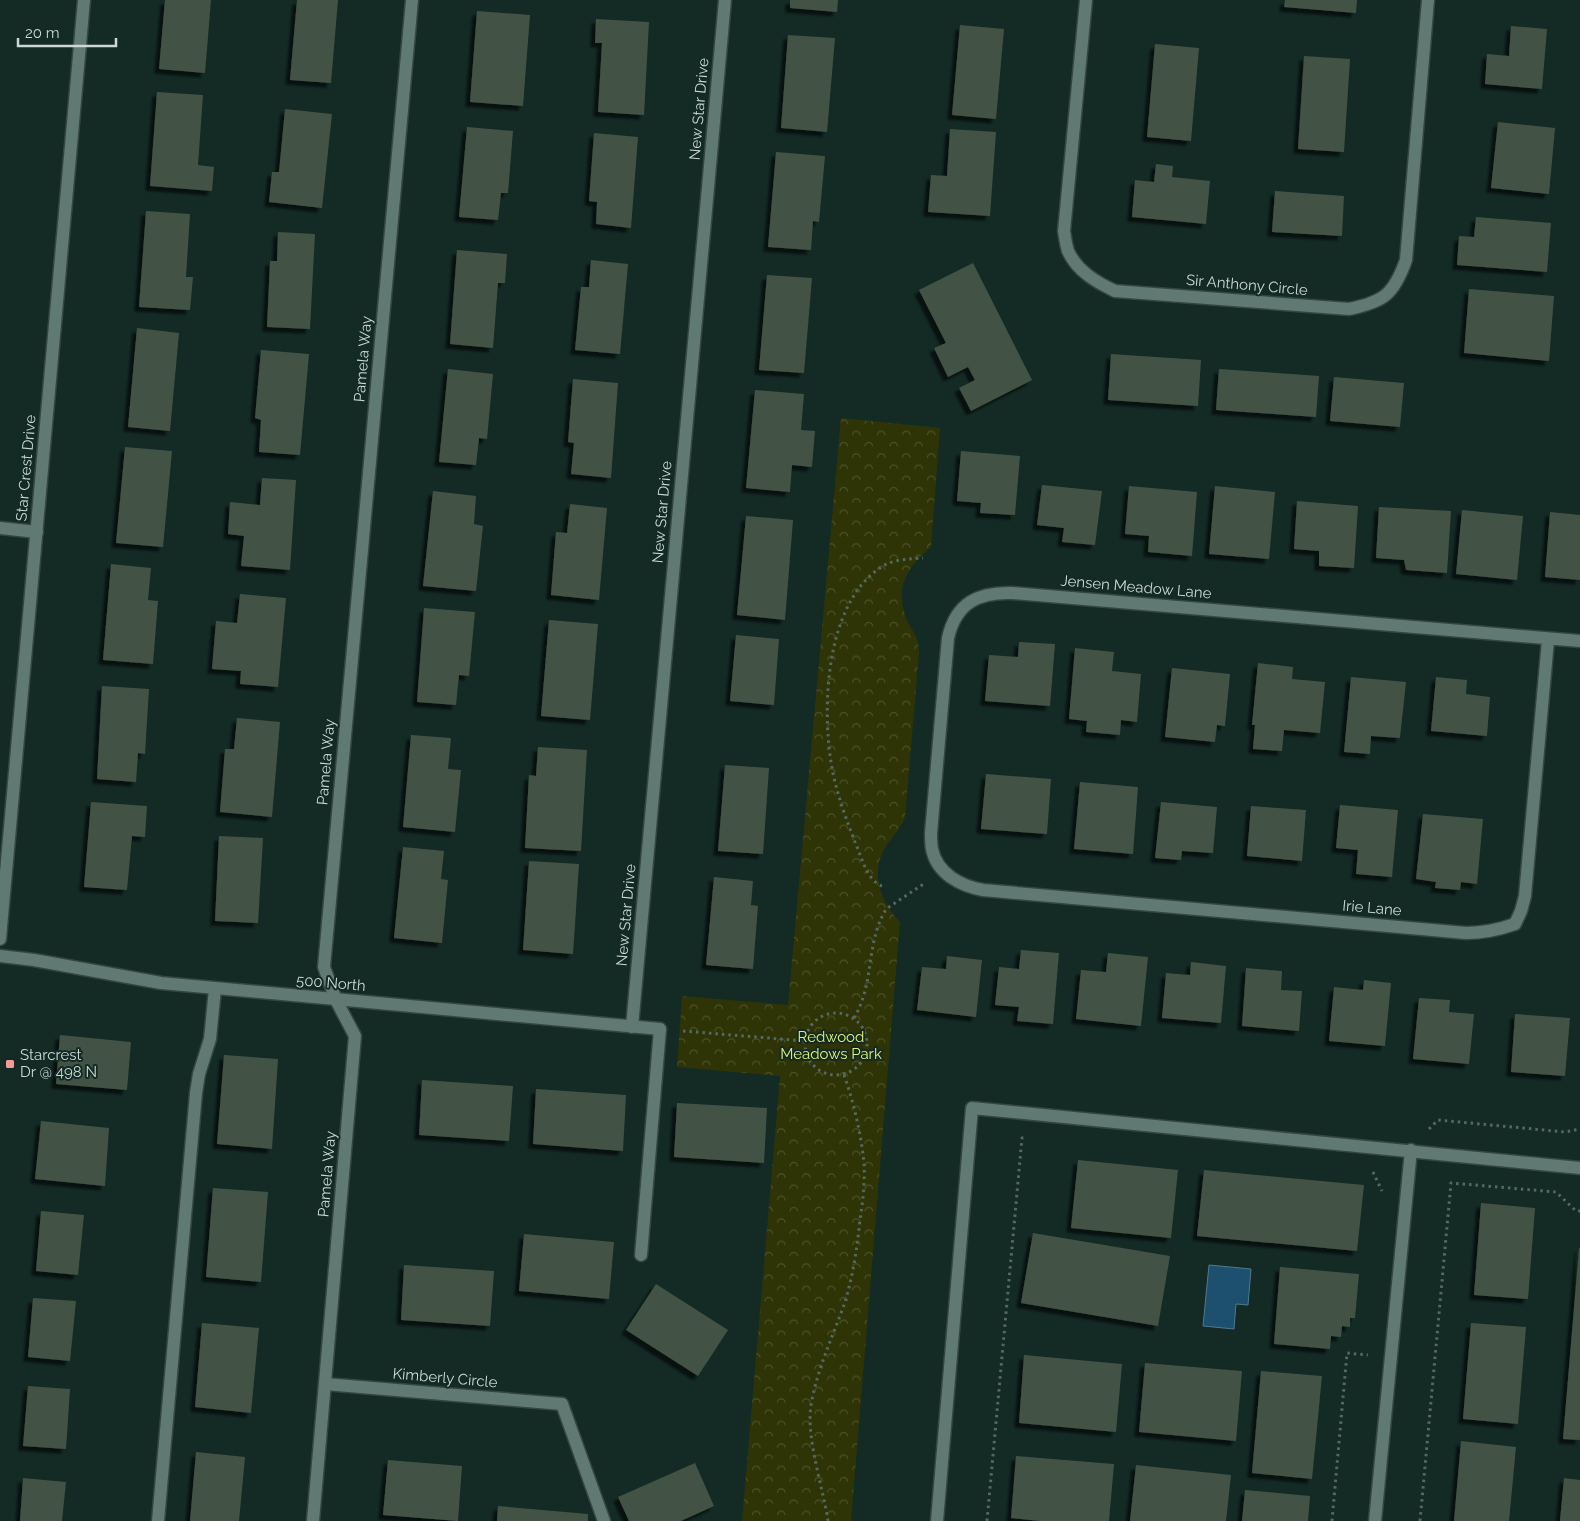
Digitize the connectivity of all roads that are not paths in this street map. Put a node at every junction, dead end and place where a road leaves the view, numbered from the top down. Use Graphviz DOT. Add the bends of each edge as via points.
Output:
graph roads {
  1 [pos="84,0"];
  2 [pos="412,0"];
  3 [pos="725,0"];
  4 [pos="1086,0"];
  5 [pos="1428,0"];
  6 [pos="0,528"];
  7 [pos="37,532"];
  8 [pos="1548,640"];
  9 [pos="1580,642"];
  10 [pos="944,871"];
  11 [pos="0,939"];
  12 [pos="0,956"];
  13 [pos="215,989"];
  14 [pos="336,1000"];
  15 [pos="632,1027"];
  16 [pos="1411,1150"];
  17 [pos="1580,1168"];
  18 [pos="641,1255"];
  19 [pos="325,1384"];
  20 [pos="158,1521"];
  21 [pos="313,1521"];
  22 [pos="604,1521"];
  23 [pos="937,1521"];
  24 [pos="1375,1521"];
  1 -- 7 [label="street, Star Crest Drive"];
  2 -- 14 [label="street, Pamela Way" via="324,967"];
  3 -- 15 [label="street, New Star Drive"];
  4 -- 5 [label="street, Sir Anthony Circle" via="1064,231 1068,250 1080,268 1095,282 1115,290 1349,309 1369,305 1386,295 1399,280 1406,260"];
  6 -- 7 [label="street"];
  7 -- 11 [label="street, Star Crest Drive"];
  8 -- 9 [label="street, Jensen Meadow Lane"];
  8 -- 10 [label="street, Jensen Meadow Lane" via="1012,593 995,592 980,596 958,612 948,638 931,833 932,849"];
  8 -- 10 [label="street, Irie Lane" via="1526,888 1515,924 1500,930 1466,933 983,890 968,888"];
  12 -- 13 [label="street, 500 North"];
  13 -- 14 [label="street, 500 North"];
  13 -- 20 [label="street" via="210,1039 196,1093"];
  14 -- 15 [label="street, 500 North"];
  14 -- 19 [label="street, Pamela Way" via="355,1036"];
  15 -- 18 [label="street, 500 North" via="660,1029"];
  16 -- 17 [label="street"];
  16 -- 23 [label="street" via="972,1108"];
  16 -- 24 [label="street"];
  19 -- 21 [label="street, Pamela Way"];
  19 -- 22 [label="street, Kimberly Circle" via="562,1404"];
}
